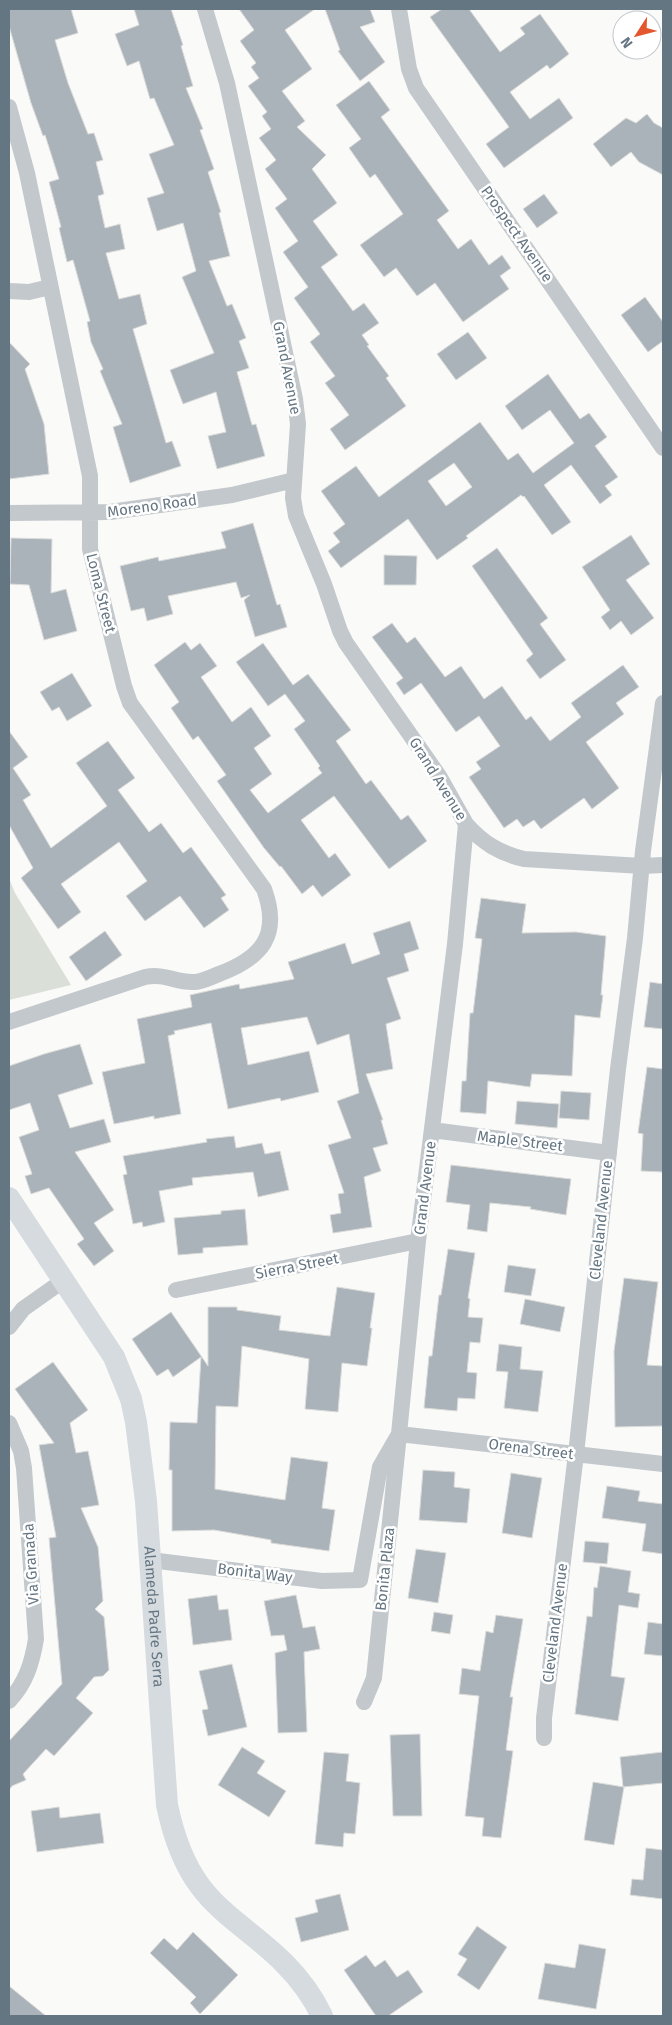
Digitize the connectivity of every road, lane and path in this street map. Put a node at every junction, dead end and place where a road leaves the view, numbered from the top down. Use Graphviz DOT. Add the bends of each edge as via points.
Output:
graph roads {
  1 [pos="205,9"];
  2 [pos="399,9"];
  3 [pos="9,107"];
  4 [pos="50,287"];
  5 [pos="9,291"];
  6 [pos="663,448"];
  7 [pos="294,480"];
  8 [pos="9,513"];
  9 [pos="90,513"];
  10 [pos="663,703"];
  11 [pos="466,824"];
  12 [pos="663,864"];
  13 [pos="642,866"];
  14 [pos="9,1022"];
  15 [pos="432,1130"];
  16 [pos="609,1152"];
  17 [pos="9,1198"];
  18 [pos="418,1242"];
  19 [pos="64,1280"];
  20 [pos="176,1290"];
  21 [pos="9,1327"];
  22 [pos="9,1423"];
  23 [pos="399,1434"];
  24 [pos="576,1454"];
  25 [pos="663,1464"];
  26 [pos="150,1560"];
  27 [pos="360,1580"];
  28 [pos="9,1701"];
  29 [pos="364,1702"];
  30 [pos="544,1738"];
  31 [pos="322,2016"];
  1 -- 7 [label="street, Grand Avenue" via="227,83 295,399 298,424"];
  2 -- 6 [label="street, Prospect Avenue" via="409,69 416,88"];
  3 -- 4 [label="street, Loma Street" via="27,173"];
  4 -- 5 [label="street" via="29,292"];
  4 -- 9 [label="street, Loma Street" via="90,476"];
  7 -- 9 [label="street, Moreno Road" via="232,494"];
  7 -- 11 [label="street, Grand Avenue" via="296,516 340,631 439,776"];
  8 -- 9 [label="street, Moreno Road"];
  9 -- 14 [label="street, Loma Street" via="90,549 126,695 264,889 271,922 260,949 236,968 196,982 156,975 145,977"];
  10 -- 13 [label="street, Cleveland Avenue"];
  11 -- 13 [label="street" via="491,847 507,855 524,859"];
  11 -- 15 [label="street, Grand Avenue"];
  12 -- 13 [label="street"];
  13 -- 16 [label="street, Cleveland Avenue"];
  15 -- 16 [label="street, Maple Street"];
  15 -- 18 [label="street, Grand Avenue"];
  16 -- 24 [label="street, Cleveland Avenue"];
  17 -- 19 [label="street, Alameda Padre Serra"];
  18 -- 20 [label="street, Sierra Street"];
  18 -- 23 [label="street, Grand Avenue"];
  19 -- 21 [label="street" via="23,1310"];
  19 -- 26 [label="street, Alameda Padre Serra" via="114,1357 131,1399 146,1501"];
  22 -- 28 [label="street, Via Granada" via="22,1450 36,1639 26,1677"];
  23 -- 24 [label="street, Orena Street"];
  23 -- 27 [label="street, Grand Avenue" via="380,1467"];
  23 -- 29 [label="street, Bonita Plaza" via="374,1678"];
  24 -- 25 [label="street, Orena Street"];
  24 -- 30 [label="street, Cleveland Avenue"];
  26 -- 27 [label="street, Bonita Way" via="322,1581"];
  26 -- 31 [label="street, Alameda Padre Serra" via="167,1805 177,1842 200,1887 284,1963"];
}
